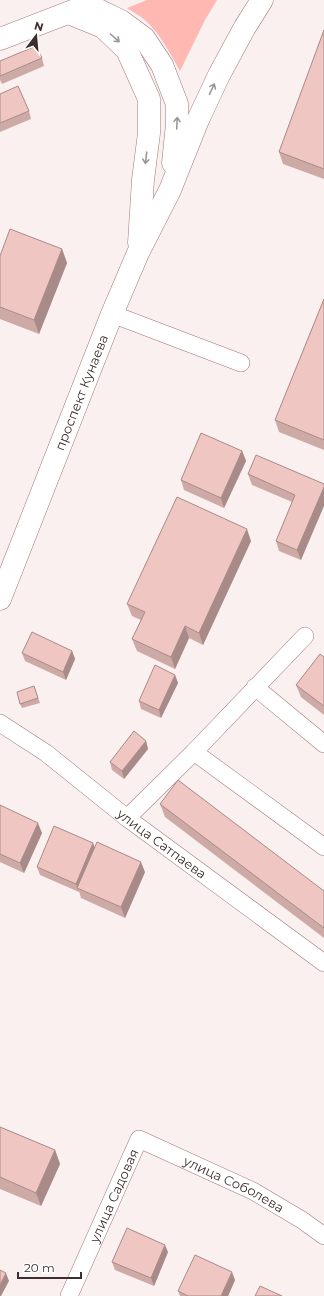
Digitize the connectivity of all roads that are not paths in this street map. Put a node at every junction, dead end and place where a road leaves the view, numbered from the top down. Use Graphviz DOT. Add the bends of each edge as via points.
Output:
graph roads {
  1 [pos="262,0"];
  2 [pos="86,6"];
  3 [pos="0,39"];
  4 [pos="170,190"];
  5 [pos="138,253"];
  6 [pos="112,314"];
  7 [pos="241,363"];
  8 [pos="0,600"];
  9 [pos="305,636"];
  10 [pos="254,688"];
  11 [pos="0,723"];
  12 [pos="324,744"];
  13 [pos="194,752"];
  14 [pos="127,818"];
  15 [pos="324,847"];
  16 [pos="324,963"];
  17 [pos="139,1138"];
  18 [pos="324,1236"];
  19 [pos="70,1296"];
  4 -- 1 [label="main road, проспект Кунаева, one-way" via="219,75"];
  2 -- 3 [label="main road"];
  4 -- 2 [label="main road, one-way" via="177,104 162,65 144,38 121,21"];
  2 -- 5 [label="main road, one-way" via="127,50 149,99 149,133"];
  4 -- 5 [label="main road, проспект Кунаева"];
  5 -- 6 [label="main road, проспект Кунаева"];
  6 -- 7 [label="street"];
  6 -- 8 [label="main road, проспект Кунаева"];
  9 -- 10 [label="street"];
  10 -- 12 [label="street"];
  10 -- 13 [label="street"];
  11 -- 14 [label="street, улица Сатпаева" via="46,753"];
  13 -- 14 [label="street"];
  13 -- 15 [label="street"];
  14 -- 16 [label="street, улица Сатпаева"];
  17 -- 18 [label="street, улица Соболева" via="253,1191"];
  17 -- 19 [label="street, улица Садовая"];
}
